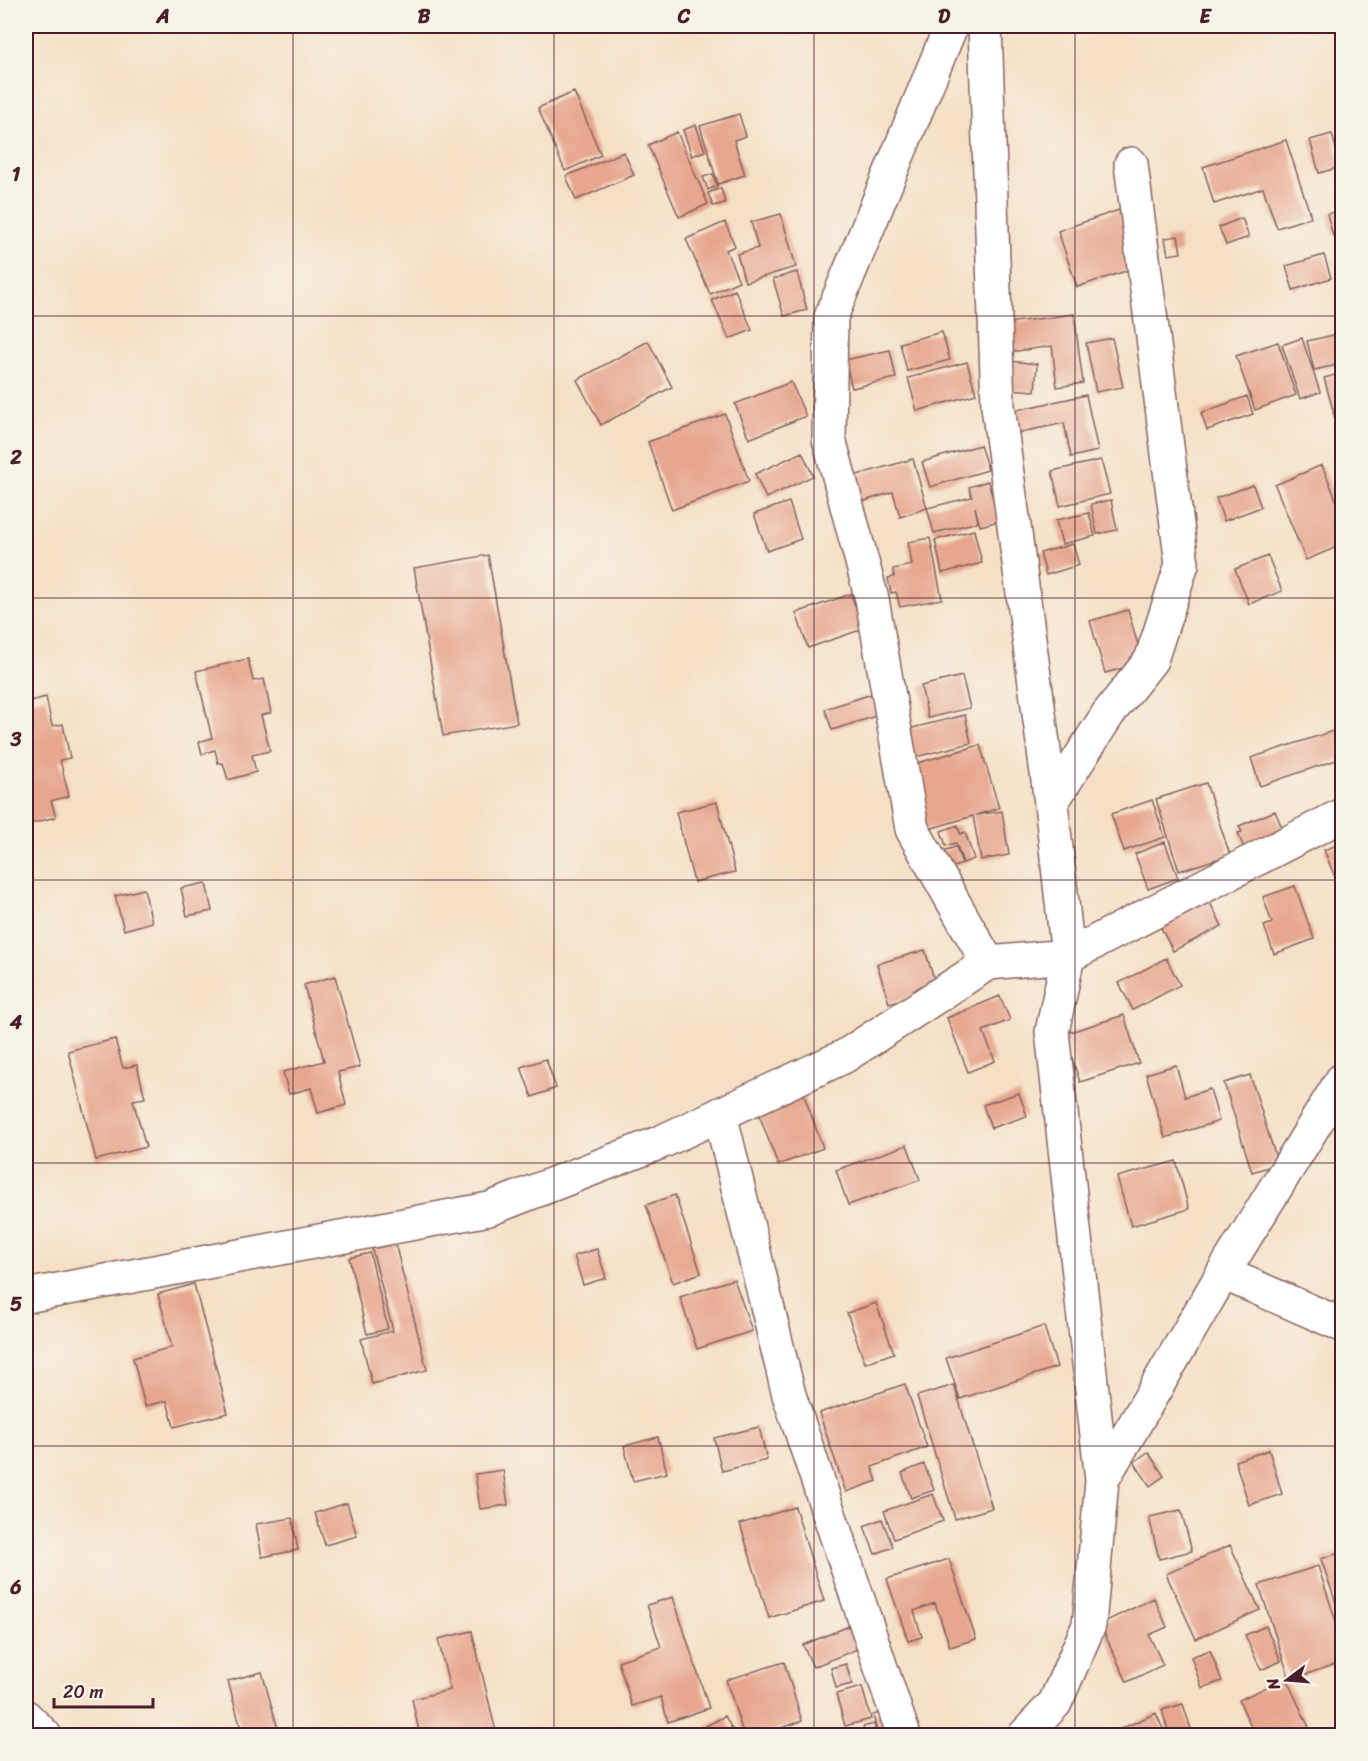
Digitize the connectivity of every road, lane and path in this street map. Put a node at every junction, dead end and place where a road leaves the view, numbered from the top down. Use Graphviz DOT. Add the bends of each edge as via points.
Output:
graph roads {
  1 [pos="951,26"];
  2 [pos="985,26"];
  3 [pos="1131,164"];
  4 [pos="1051,803"];
  5 [pos="1342,815"];
  6 [pos="1068,956"];
  7 [pos="988,963"];
  8 [pos="1342,1080"];
  9 [pos="720,1114"];
  10 [pos="1223,1273"];
  11 [pos="26,1296"];
  12 [pos="1342,1325"];
  13 [pos="1102,1480"];
  14 [pos="26,1717"];
  15 [pos="45,1736"];
  16 [pos="904,1736"];
  17 [pos="1024,1736"];
  1 -- 7 [label="street" via="831,317 829,440 872,599 912,829"];
  2 -- 4 [label="street" via="999,406"];
  3 -- 4 [label="street" via="1182,564 1151,660 1108,714"];
  4 -- 6 [label="street"];
  5 -- 6 [label="street"];
  6 -- 7 [label="street"];
  6 -- 13 [label="street" via="1052,1032"];
  7 -- 9 [label="street" via="845,1056"];
  8 -- 10 [label="street"];
  9 -- 11 [label="street" via="661,1142 489,1209"];
  9 -- 16 [label="street" via="789,1395"];
  10 -- 12 [label="street"];
  10 -- 13 [label="street"];
  13 -- 17 [label="street" via="1089,1624 1055,1703"];
  14 -- 15 [label="street"];
}
